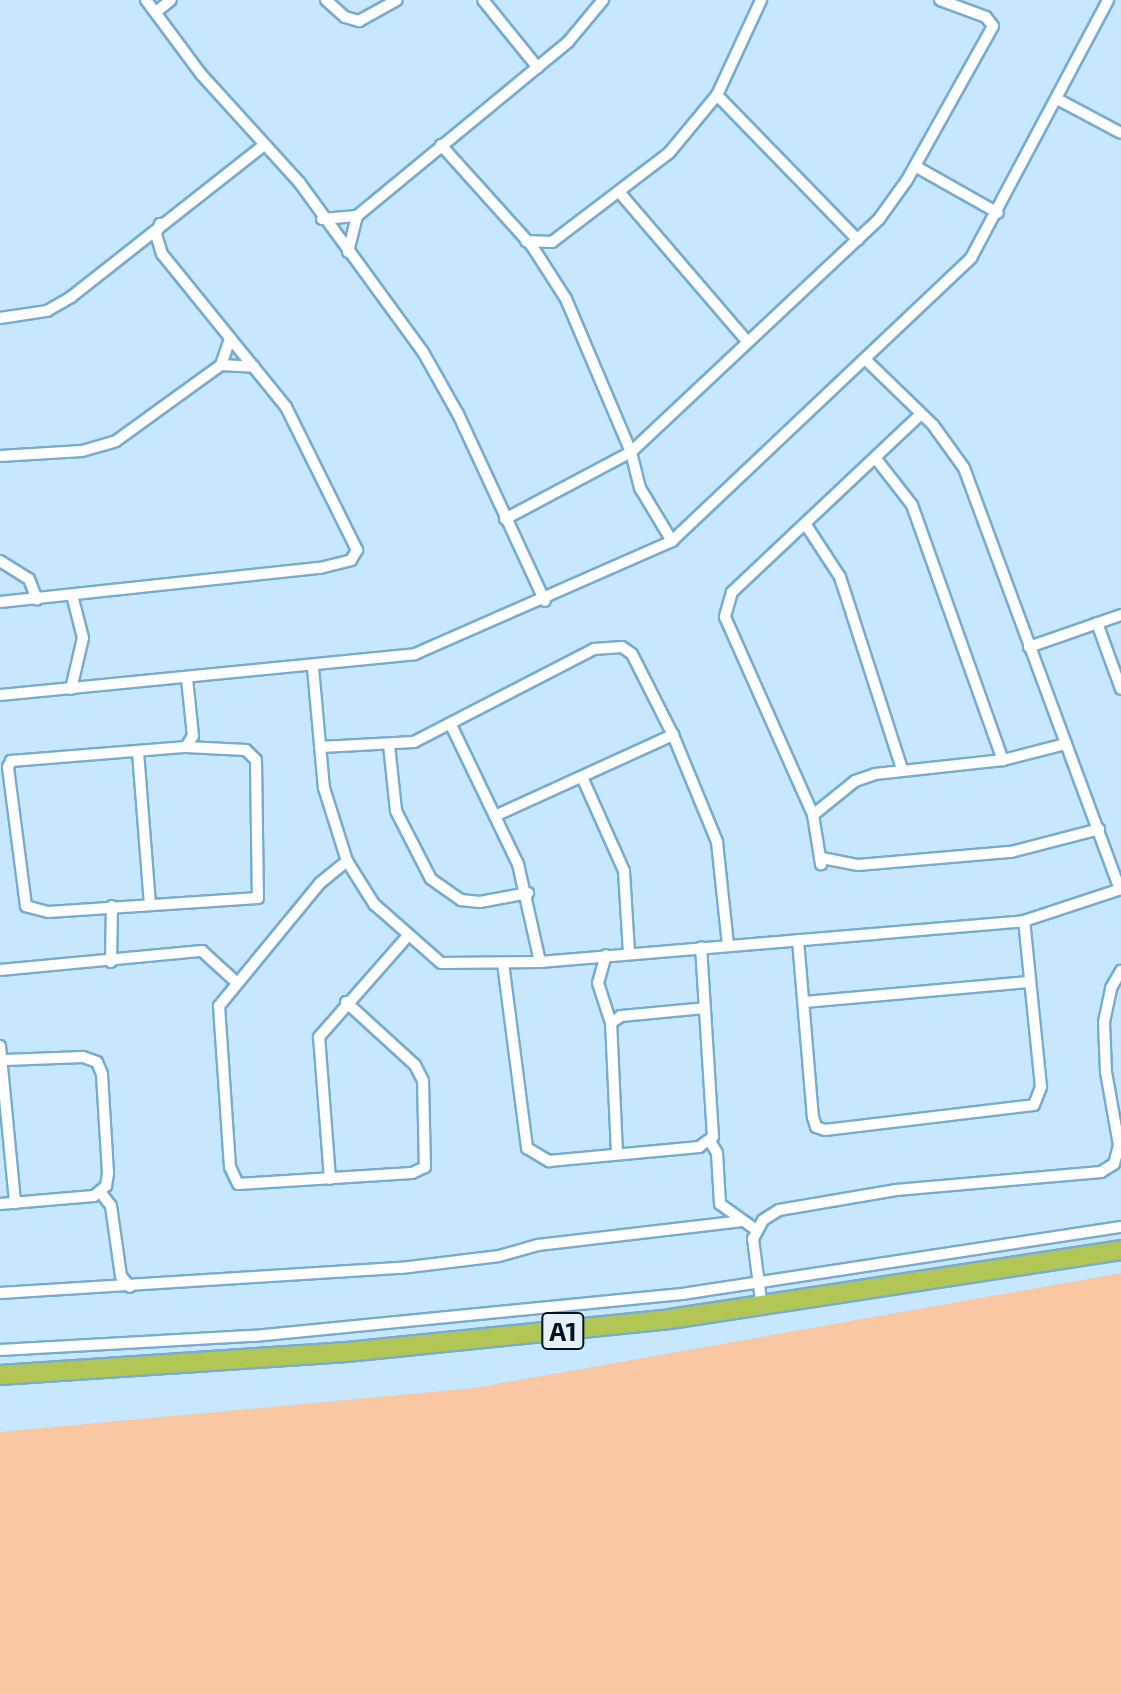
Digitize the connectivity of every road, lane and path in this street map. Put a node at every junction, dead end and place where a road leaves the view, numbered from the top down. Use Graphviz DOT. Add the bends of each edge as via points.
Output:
graph roads {
  1 [pos="146,0"];
  2 [pos="171,0"];
  3 [pos="326,0"];
  4 [pos="397,0"];
  5 [pos="483,0"];
  6 [pos="603,0"];
  7 [pos="761,0"];
  8 [pos="940,0"];
  9 [pos="1108,0"];
  10 [pos="156,12"];
  11 [pos="538,68"];
  12 [pos="717,95"];
  13 [pos="1057,99"];
  14 [pos="1121,133"];
  15 [pos="441,145"];
  16 [pos="263,146"];
  17 [pos="915,166"];
  18 [pos="620,193"];
  19 [pos="998,213"];
  20 [pos="357,216"];
  21 [pos="322,219"];
  22 [pos="160,224"];
  23 [pos="525,240"];
  24 [pos="858,240"];
  25 [pos="552,242"];
  26 [pos="132,248"];
  27 [pos="348,252"];
  28 [pos="162,254"];
  29 [pos="546,267"];
  30 [pos="0,318"];
  31 [pos="230,339"];
  32 [pos="746,340"];
  33 [pos="866,360"];
  34 [pos="221,365"];
  35 [pos="255,367"];
  36 [pos="921,414"];
  37 [pos="631,452"];
  38 [pos="0,456"];
  39 [pos="877,460"];
  40 [pos="505,519"];
  41 [pos="806,525"];
  42 [pos="672,541"];
  43 [pos="0,561"];
  44 [pos="72,595"];
  45 [pos="37,600"];
  46 [pos="545,601"];
  47 [pos="0,602"];
  48 [pos="1121,615"];
  49 [pos="1097,623"];
  50 [pos="1029,647"];
  51 [pos="313,668"];
  52 [pos="187,679"];
  53 [pos="71,689"];
  54 [pos="1121,689"];
  55 [pos="0,695"];
  56 [pos="451,725"];
  57 [pos="673,735"];
  58 [pos="1066,744"];
  59 [pos="389,745"];
  60 [pos="186,747"];
  61 [pos="321,747"];
  62 [pos="138,752"];
  63 [pos="1003,760"];
  64 [pos="902,769"];
  65 [pos="582,777"];
  66 [pos="813,815"];
  67 [pos="495,816"];
  68 [pos="1099,829"];
  69 [pos="347,861"];
  70 [pos="1121,889"];
  71 [pos="528,893"];
  72 [pos="150,905"];
  73 [pos="112,906"];
  74 [pos="1024,921"];
  75 [pos="407,937"];
  76 [pos="798,940"];
  77 [pos="728,945"];
  78 [pos="701,947"];
  79 [pos="629,953"];
  80 [pos="606,955"];
  81 [pos="111,962"];
  82 [pos="540,962"];
  83 [pos="503,963"];
  84 [pos="0,970"];
  85 [pos="1121,971"];
  86 [pos="235,981"];
  87 [pos="1029,982"];
  88 [pos="346,1002"];
  89 [pos="804,1002"];
  90 [pos="705,1008"];
  91 [pos="611,1023"];
  92 [pos="0,1046"];
  93 [pos="5,1060"];
  94 [pos="710,1141"];
  95 [pos="1120,1145"];
  96 [pos="617,1153"];
  97 [pos="1121,1165"];
  98 [pos="1109,1168"];
  99 [pos="330,1179"];
  100 [pos="101,1193"];
  101 [pos="15,1203"];
  102 [pos="0,1204"];
  103 [pos="741,1221"];
  104 [pos="1121,1227"];
  105 [pos="755,1229"];
  106 [pos="1121,1250"];
  107 [pos="760,1283"];
  108 [pos="130,1287"];
  109 [pos="0,1293"];
  110 [pos="762,1308"];
  111 [pos="0,1350"];
  112 [pos="0,1375"];
  1 -- 10 [label="street"];
  2 -- 10 [label="street"];
  3 -- 4 [label="street" via="345,17 359,21"];
  5 -- 11 [label="street"];
  6 -- 11 [label="street" via="586,25"];
  7 -- 12 [label="street"];
  8 -- 17 [label="street" via="986,17 993,26"];
  9 -- 13 [label="street"];
  10 -- 16 [label="street"];
  11 -- 15 [label="street"];
  12 -- 18 [label="street" via="669,153"];
  12 -- 24 [label="street"];
  13 -- 14 [label="street"];
  13 -- 19 [label="street"];
  15 -- 20 [label="street"];
  15 -- 23 [label="street"];
  16 -- 21 [label="street" via="299,182"];
  16 -- 22 [label="street"];
  17 -- 19 [label="street"];
  17 -- 24 [label="street" via="896,198"];
  18 -- 25 [label="street"];
  18 -- 32 [label="street"];
  19 -- 33 [label="street" via="971,258"];
  20 -- 21 [label="street"];
  20 -- 27 [label="street"];
  21 -- 27 [label="street"];
  22 -- 26 [label="street"];
  22 -- 28 [label="street" via="156,234"];
  23 -- 25 [label="street"];
  23 -- 29 [label="street"];
  24 -- 32 [label="street"];
  25 -- 29 [label="street"];
  26 -- 28 [label="street"];
  26 -- 30 [label="street" via="47,311"];
  27 -- 40 [label="street" via="437,374"];
  28 -- 31 [label="street"];
  29 -- 37 [label="street" via="566,299"];
  31 -- 34 [label="street"];
  31 -- 35 [label="street"];
  32 -- 37 [label="street"];
  33 -- 36 [label="street"];
  33 -- 42 [label="street"];
  34 -- 35 [label="street"];
  34 -- 38 [label="street" via="116,441 82,451"];
  35 -- 44 [label="street" via="286,407 339,506 357,550 351,560 320,568"];
  36 -- 39 [label="street"];
  36 -- 50 [label="street" via="964,468"];
  37 -- 40 [label="street"];
  37 -- 42 [label="street" via="640,488"];
  39 -- 41 [label="street"];
  39 -- 63 [label="street" via="912,505"];
  40 -- 46 [label="street"];
  41 -- 64 [label="street" via="840,577"];
  41 -- 66 [label="street" via="732,592 725,617"];
  42 -- 46 [label="street"];
  43 -- 45 [label="street" via="29,579"];
  44 -- 45 [label="street"];
  44 -- 53 [label="street" via="83,638"];
  45 -- 47 [label="street"];
  46 -- 51 [label="street" via="429,650"];
  48 -- 49 [label="street"];
  49 -- 50 [label="street"];
  49 -- 54 [label="street"];
  50 -- 58 [label="street"];
  51 -- 52 [label="street"];
  51 -- 61 [label="street"];
  52 -- 53 [label="street"];
  52 -- 60 [label="street" via="193,736"];
  53 -- 55 [label="street"];
  56 -- 57 [label="street" via="608,644 632,654"];
  56 -- 59 [label="street" via="414,742"];
  56 -- 67 [label="street"];
  57 -- 65 [label="street"];
  57 -- 77 [label="street" via="717,842"];
  58 -- 63 [label="street"];
  58 -- 68 [label="street"];
  59 -- 61 [label="street"];
  59 -- 71 [label="street" via="396,811 431,879 461,900"];
  60 -- 62 [label="street"];
  60 -- 72 [label="street" via="246,750 256,760 260,893 254,901"];
  61 -- 69 [label="street" via="324,788"];
  62 -- 72 [label="street"];
  62 -- 73 [label="street" via="16,757 8,767 26,906 37,912"];
  63 -- 64 [label="street"];
  64 -- 66 [label="street" via="855,781"];
  65 -- 67 [label="street"];
  65 -- 79 [label="street" via="624,871"];
  66 -- 68 [label="street" via="821,864 822,858 858,865 1011,852"];
  67 -- 71 [label="street"];
  68 -- 70 [label="street"];
  69 -- 75 [label="street" via="374,904"];
  69 -- 86 [label="street" via="320,883"];
  70 -- 74 [label="street"];
  71 -- 82 [label="street"];
  72 -- 73 [label="street"];
  73 -- 81 [label="street"];
  74 -- 76 [label="street"];
  74 -- 87 [label="street"];
  75 -- 83 [label="street" via="441,963"];
  75 -- 88 [label="street"];
  76 -- 77 [label="street"];
  76 -- 89 [label="street"];
  77 -- 78 [label="street"];
  78 -- 79 [label="street"];
  78 -- 90 [label="street"];
  79 -- 80 [label="street"];
  80 -- 82 [label="street"];
  80 -- 91 [label="street" via="598,983"];
  81 -- 84 [label="street"];
  81 -- 86 [label="street" via="202,951"];
  82 -- 83 [label="street"];
  83 -- 96 [label="street" via="527,1148 549,1161"];
  85 -- 95 [label="street" via="1111,988 1104,1022 1106,1072"];
  86 -- 99 [label="street" via="219,1006 218,1021 232,1178 249,1185"];
  87 -- 89 [label="street"];
  87 -- 89 [label="street" via="1041,1087 1034,1105 825,1130 816,1127 813,1117"];
  88 -- 99 [label="street" via="326,1023 317,1051"];
  88 -- 99 [label="street" via="415,1065 423,1081 428,1156 425,1167 412,1173"];
  90 -- 91 [label="street" via="621,1016"];
  90 -- 94 [label="street" via="715,1130"];
  91 -- 96 [label="street"];
  92 -- 93 [label="street"];
  93 -- 100 [label="street" via="83,1057 97,1062 108,1173"];
  93 -- 101 [label="street"];
  94 -- 96 [label="street" via="699,1147"];
  94 -- 103 [label="street" via="717,1153 720,1204"];
  95 -- 98 [label="street"];
  97 -- 98 [label="street"];
  98 -- 105 [label="street" via="793,1206 770,1214"];
  100 -- 101 [label="street"];
  100 -- 108 [label="street" via="111,1206 121,1276"];
  101 -- 102 [label="street"];
  103 -- 105 [label="street"];
  103 -- 108 [label="street" via="538,1245 499,1256 401,1268 229,1275"];
  104 -- 107 [label="street"];
  105 -- 107 [label="street"];
  106 -- 110 [label="highway, A1"];
  107 -- 110 [label="street"];
  107 -- 111 [label="street" via="254,1336"];
  108 -- 109 [label="street"];
  110 -- 112 [label="highway, A1" via="347,1352"];
}
